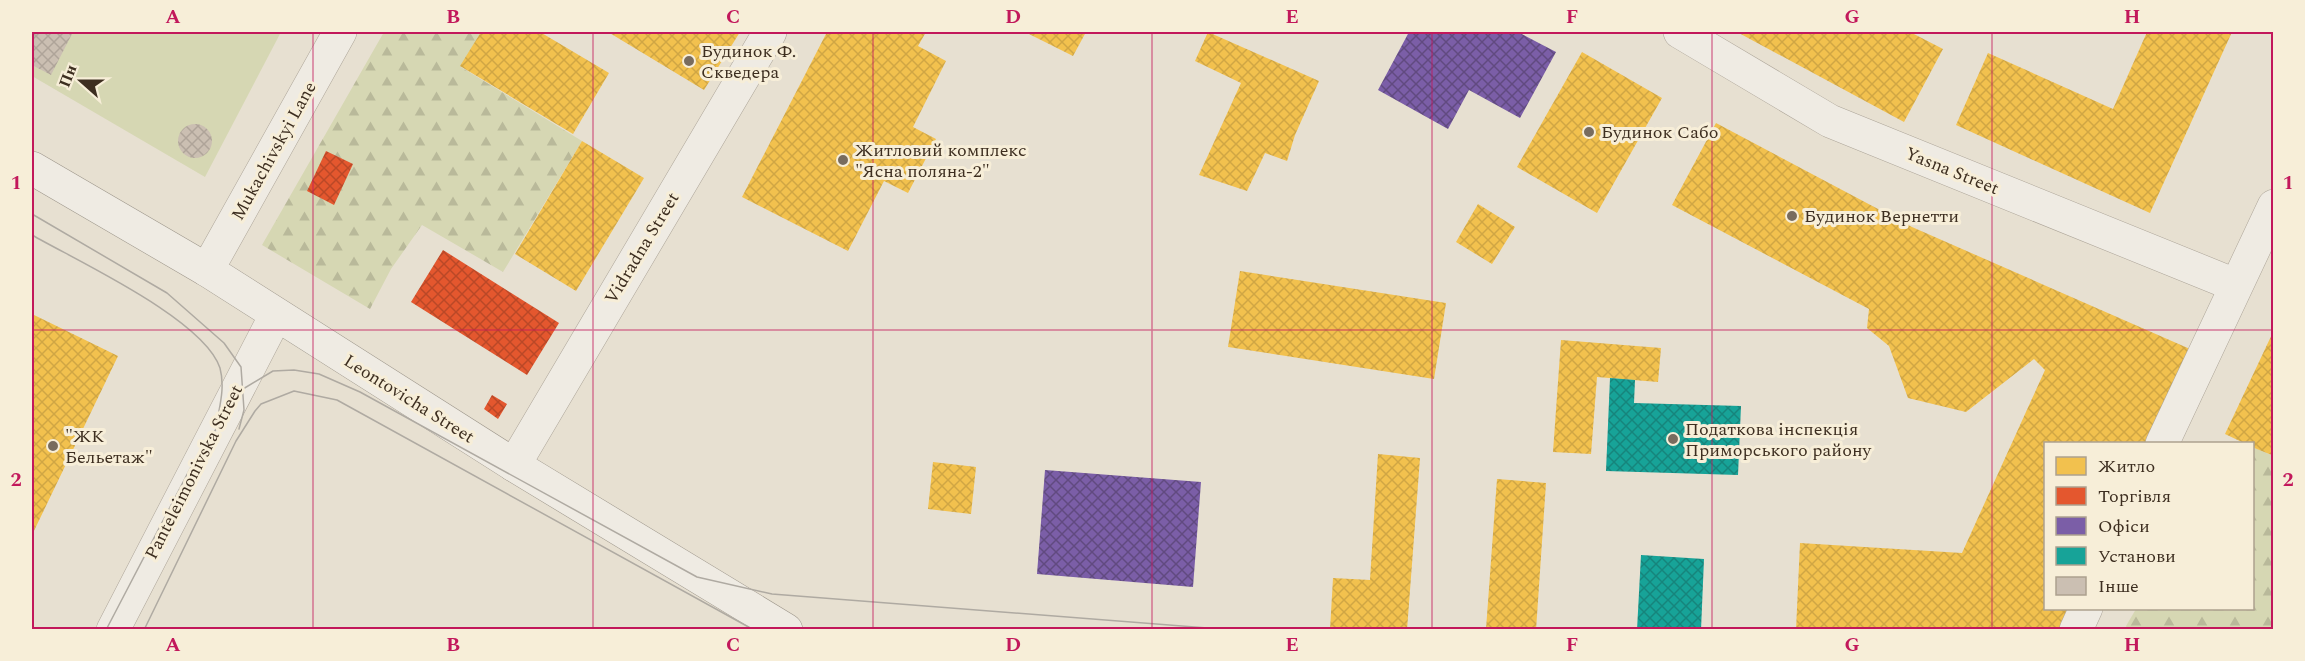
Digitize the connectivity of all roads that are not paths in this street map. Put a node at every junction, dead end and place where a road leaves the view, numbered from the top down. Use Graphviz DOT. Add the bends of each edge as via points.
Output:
graph roads {
  1 [pos="340,32"];
  2 [pos="770,32"];
  3 [pos="1680,32"];
  4 [pos="32,168"];
  5 [pos="2274,206"];
  6 [pos="207,270"];
  7 [pos="2235,285"];
  8 [pos="276,315"];
  9 [pos="2163,442"];
  10 [pos="514,465"];
  11 [pos="2086,610"];
  12 [pos="787,629"];
  13 [pos="113,630"];
  14 [pos="2076,630"];
  1 -- 6 [label="street, Mukachivskyi Lane"];
  2 -- 10 [label="street, Vidradna Street"];
  3 -- 7 [label="street, Yasna Street" via="1830,122"];
  4 -- 6 [label="street, Leontovicha Street"];
  5 -- 7 [label="street"];
  6 -- 8 [label="street, Leontovicha Street"];
  7 -- 9 [label="street"];
  8 -- 10 [label="street, Leontovicha Street"];
  8 -- 13 [label="street, Panteleimonivska Street"];
  10 -- 12 [label="street, Leontovicha Street"];
  11 -- 14 [label="street"];
}
